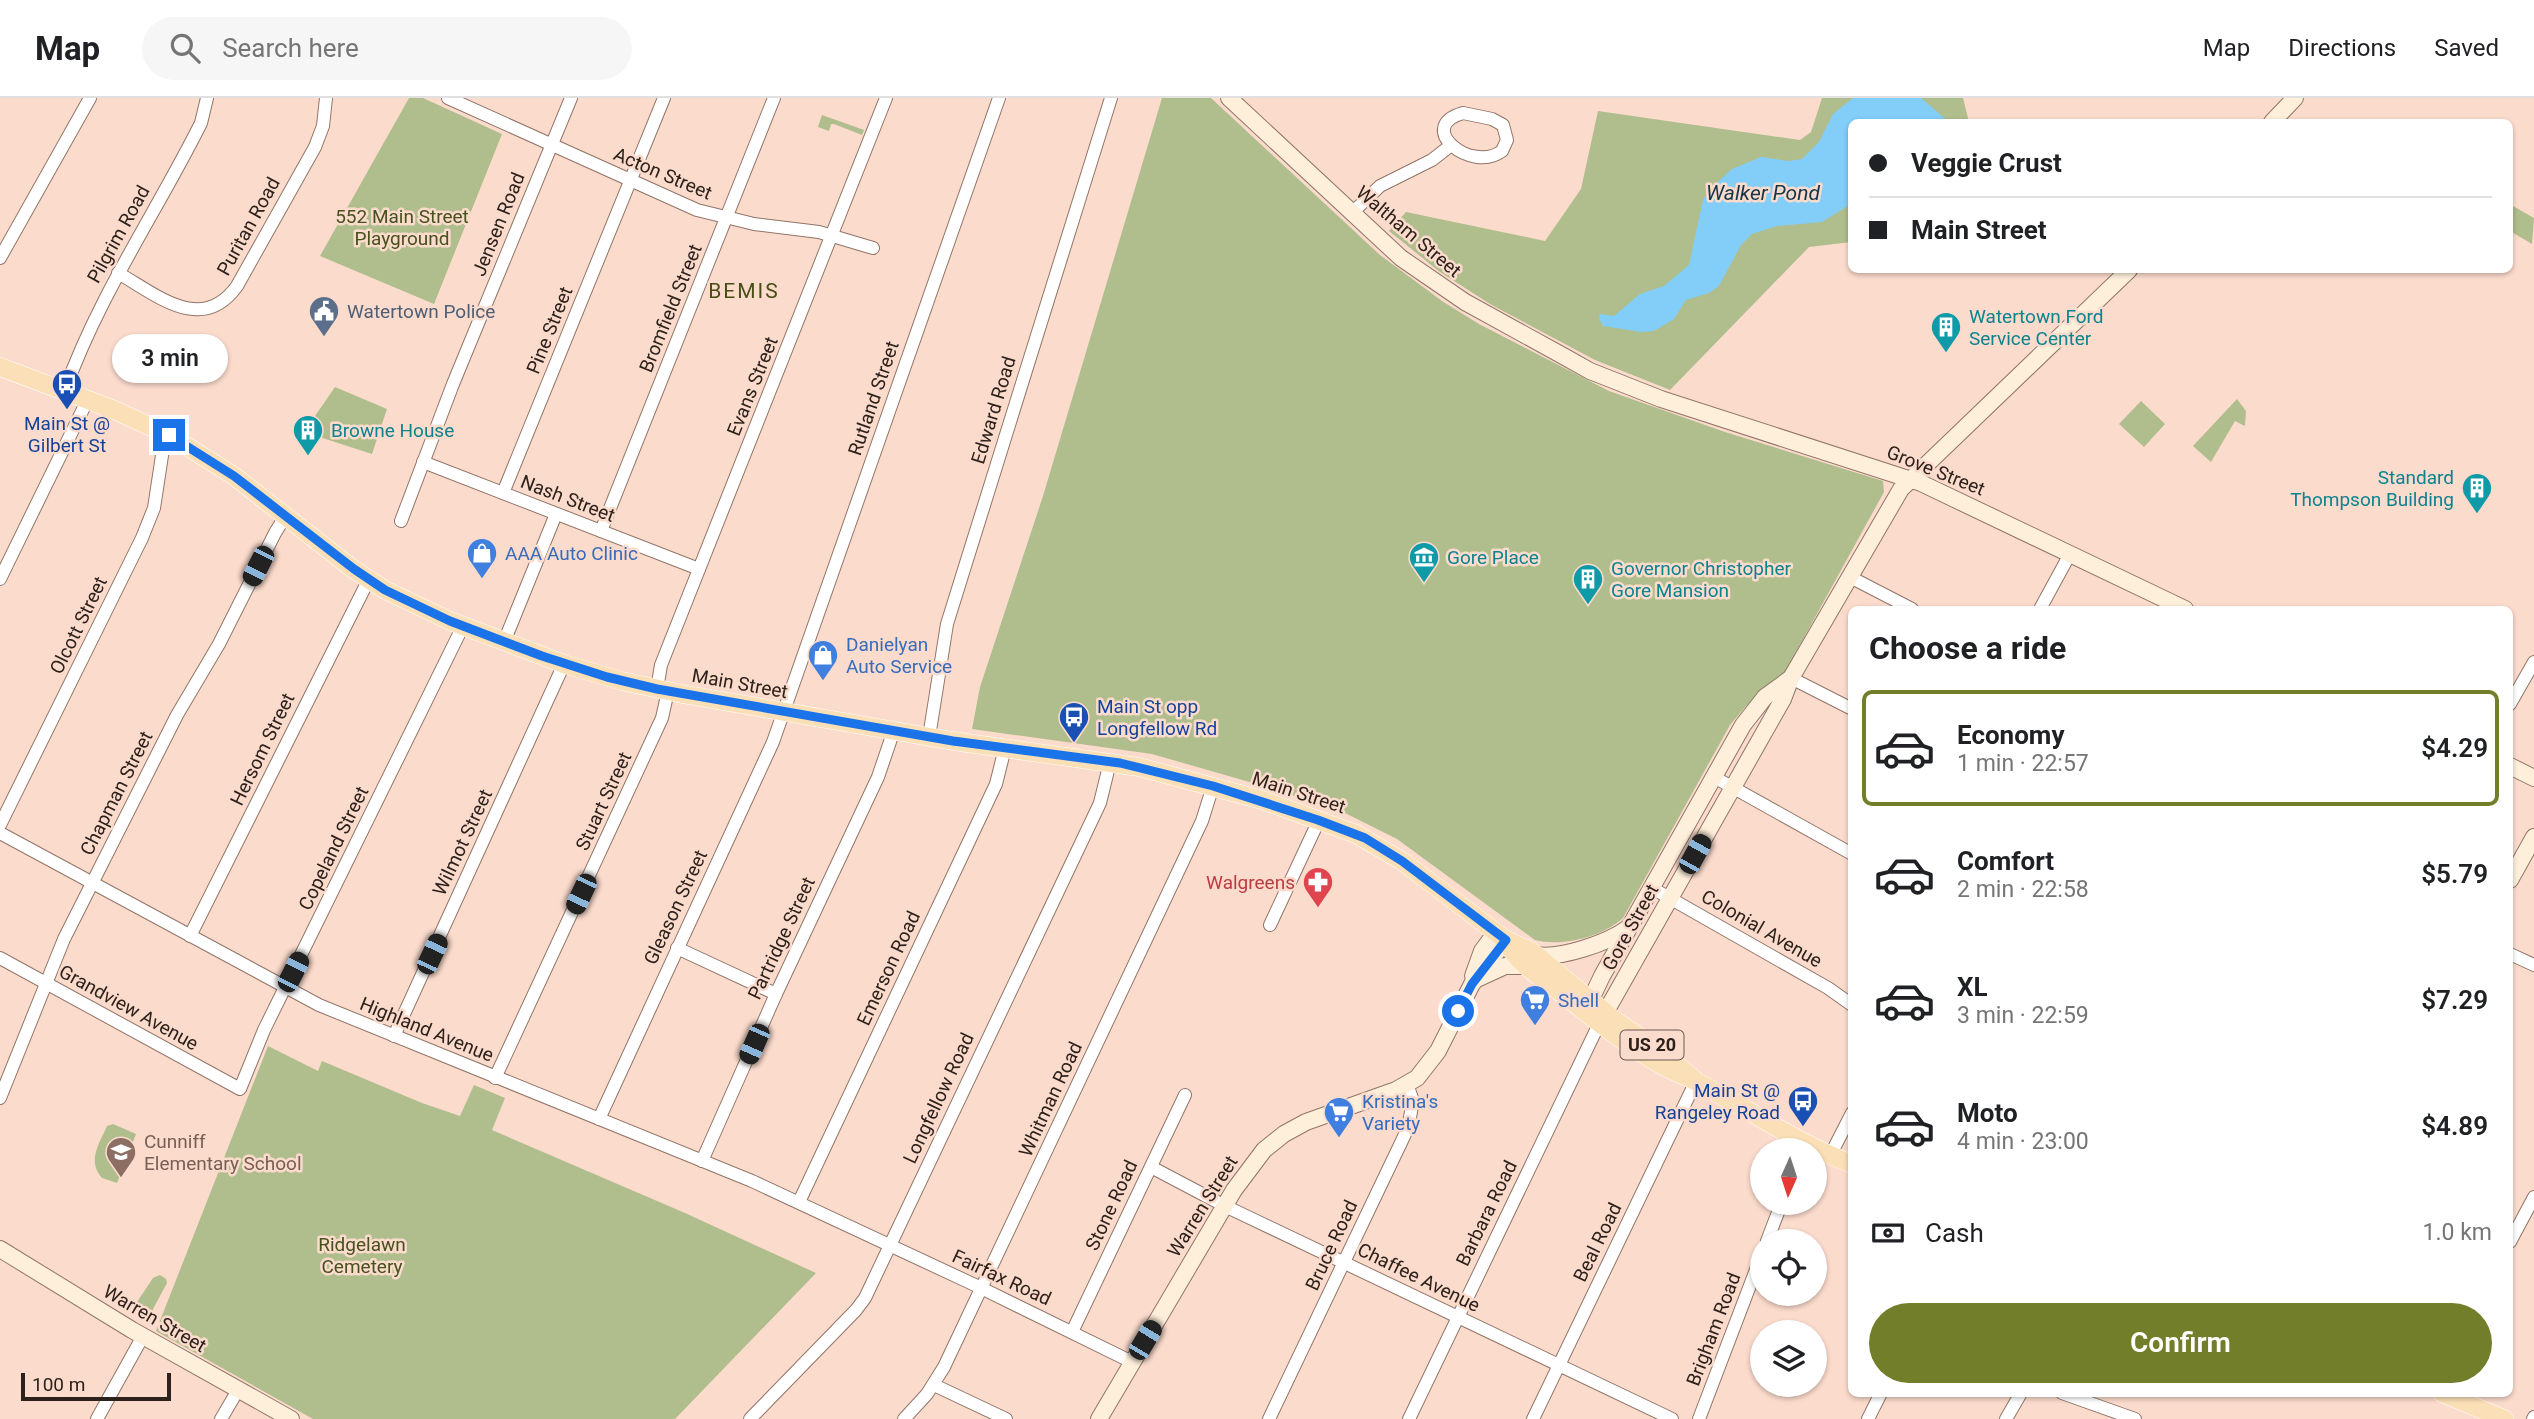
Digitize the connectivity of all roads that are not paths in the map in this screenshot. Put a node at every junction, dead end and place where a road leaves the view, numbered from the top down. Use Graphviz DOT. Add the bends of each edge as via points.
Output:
graph roads {
  1 [pos="90,98"];
  2 [pos="207,98"];
  3 [pos="326,98"];
  4 [pos="570,98"];
  5 [pos="664,98"];
  6 [pos="774,98"];
  7 [pos="886,98"];
  8 [pos="999,98"];
  9 [pos="1111,98"];
  10 [pos="1229,98"];
  11 [pos="2295,98"];
  12 [pos="457,100"];
  13 [pos="2275,119"];
  14 [pos="551,145"];
  15 [pos="1450,146"];
  16 [pos="631,181"];
  17 [pos="1352,213"];
  18 [pos="727,218"];
  19 [pos="832,235"];
  20 [pos="873,248"];
  21 [pos="0,258"];
  22 [pos="118,273"];
  23 [pos="2126,273"];
  24 [pos="0,367"];
  25 [pos="65,390"];
  26 [pos="88,399"];
  27 [pos="1661,399"];
  28 [pos="169,435"];
  29 [pos="423,462"];
  30 [pos="1910,478"];
  31 [pos="503,493"];
  32 [pos="556,514"];
  33 [pos="286,515"];
  34 [pos="401,521"];
  35 [pos="601,531"];
  36 [pos="2070,554"];
  37 [pos="699,569"];
  38 [pos="1850,577"];
  39 [pos="0,579"];
  40 [pos="369,579"];
  41 [pos="1906,606"];
  42 [pos="2042,606"];
  43 [pos="2179,606"];
  44 [pos="463,626"];
  45 [pos="504,642"];
  46 [pos="2534,662"];
  47 [pos="564,664"];
  48 [pos="1791,678"];
  49 [pos="662,690"];
  50 [pos="2513,699"];
  51 [pos="1848,707"];
  52 [pos="782,711"];
  53 [pos="894,730"];
  54 [pos="929,737"];
  55 [pos="1005,748"];
  56 [pos="1110,762"];
  57 [pos="2513,768"];
  58 [pos="1714,777"];
  59 [pos="2534,778"];
  60 [pos="1213,786"];
  61 [pos="1733,788"];
  62 [pos="1318,820"];
  63 [pos="0,825"];
  64 [pos="0,833"];
  65 [pos="2534,837"];
  66 [pos="1848,852"];
  67 [pos="2513,875"];
  68 [pos="93,884"];
  69 [pos="1652,888"];
  70 [pos="1670,898"];
  71 [pos="1270,925"];
  72 [pos="1630,927"];
  73 [pos="190,936"];
  74 [pos="1501,936"];
  75 [pos="677,948"];
  76 [pos="2513,955"];
  77 [pos="0,958"];
  78 [pos="1531,960"];
  79 [pos="2534,965"];
  80 [pos="45,983"];
  81 [pos="1472,984"];
  82 [pos="285,988"];
  83 [pos="776,994"];
  84 [pos="1848,1001"];
  85 [pos="1599,1013"];
  86 [pos="394,1036"];
  87 [pos="495,1078"];
  88 [pos="1696,1081"];
  89 [pos="1407,1084"];
  90 [pos="240,1088"];
  91 [pos="1185,1095"];
  92 [pos="0,1098"];
  93 [pos="599,1119"];
  94 [pos="1848,1121"];
  95 [pos="1790,1138"];
  96 [pos="1827,1155"];
  97 [pos="1830,1156"];
  98 [pos="702,1161"];
  99 [pos="1848,1163"];
  100 [pos="1151,1167"];
  101 [pos="2534,1197"];
  102 [pos="799,1202"];
  103 [pos="1225,1206"];
  104 [pos="854,1228"];
  105 [pos="2513,1236"];
  106 [pos="890,1245"];
  107 [pos="0,1249"];
  108 [pos="1344,1263"];
  109 [pos="1750,1285"];
  110 [pos="981,1288"];
  111 [pos="1457,1317"];
  112 [pos="1072,1332"];
  113 [pos="143,1336"];
  114 [pos="1132,1362"];
  115 [pos="1559,1365"];
  116 [pos="934,1385"];
  117 [pos="238,1390"];
  118 [pos="1879,1397"];
  119 [pos="2019,1397"];
  120 [pos="2073,1397"];
  121 [pos="2452,1397"];
  122 [pos="1657,1416"];
  123 [pos="97,1419"];
  124 [pos="221,1419"];
  125 [pos="290,1419"];
  126 [pos="750,1419"];
  127 [pos="904,1419"];
  128 [pos="1006,1419"];
  129 [pos="1098,1419"];
  130 [pos="1269,1419"];
  131 [pos="1409,1419"];
  132 [pos="1533,1419"];
  133 [pos="1672,1419"];
  134 [pos="1699,1419"];
  135 [pos="1868,1419"];
  136 [pos="2006,1419"];
  137 [pos="2135,1419"];
  138 [pos="2504,1419"];
  1 -- 21 [label="street"];
  2 -- 22 [label="street, Pilgrim Road" via="190,145"];
  3 -- 22 [label="street, Puritan Road" via="323,126 314,147 225,301 208,309 188,309"];
  4 -- 14 [label="street, Jensen Road"];
  5 -- 16 [label="street, Pine Street"];
  6 -- 18 [label="street, Bromfield Street"];
  7 -- 19 [label="street, Evans Street"];
  8 -- 52 [label="street, Rutland Street"];
  9 -- 54 [label="street, Edward Road" via="947,624"];
  10 -- 17 [label="street, Waltham Street"];
  11 -- 13 [label="street"];
  12 -- 14 [label="street, Acton Street"];
  14 -- 16 [label="street, Acton Street"];
  14 -- 29 [label="street, Jensen Road"];
  15 -- 15 [label="street" via="1492,157 1505,147 1507,134 1497,121 1463,113 1446,127"];
  15 -- 17 [label="street" via="1380,186"];
  16 -- 18 [label="street, Acton Street"];
  16 -- 31 [label="street, Pine Street"];
  17 -- 27 [label="street, Waltham Street" via="1401,258 1465,302 1590,371"];
  18 -- 19 [label="street, Acton Street"];
  18 -- 35 [label="street, Bromfield Street"];
  19 -- 20 [label="street, Acton Street"];
  19 -- 37 [label="street, Evans Street"];
  22 -- 25 [label="street, Pilgrim Road"];
  23 -- 30 [label="street, Gore Street"];
  24 -- 25 [label="main road, Main Street / US 20"];
  25 -- 26 [label="main road, Main Street / US 20"];
  26 -- 28 [label="main road, Main Street / US 20"];
  26 -- 39 [label="street"];
  27 -- 30 [label="street, Grove Street"];
  28 -- 33 [label="main road, Main Street / US 20"];
  28 -- 63 [label="street, Olcott Street" via="154,508 142,538"];
  29 -- 31 [label="street, Nash Street"];
  29 -- 34 [label="street, Jensen Road"];
  30 -- 36 [label="street, Grove Street"];
  30 -- 38 [label="street, Gore Street"];
  31 -- 32 [label="street, Nash Street"];
  32 -- 35 [label="street, Nash Street"];
  32 -- 45 [label="street"];
  33 -- 40 [label="main road, Main Street / US 20"];
  33 -- 68 [label="street, Chapman Street" via="177,715"];
  35 -- 37 [label="street, Nash Street"];
  36 -- 42 [label="street"];
  36 -- 43 [label="street, Grove Street"];
  37 -- 49 [label="street, Evans Street" via="661,665"];
  38 -- 41 [label="street"];
  38 -- 48 [label="street, Gore Street"];
  40 -- 44 [label="main road, Main Street / US 20" via="417,607"];
  40 -- 73 [label="street, Hersom Street"];
  44 -- 45 [label="main road, Main Street / US 20"];
  44 -- 82 [label="street, Copeland Street"];
  45 -- 47 [label="main road, Main Street / US 20"];
  46 -- 50 [label="street"];
  47 -- 49 [label="main road, Main Street / US 20"];
  47 -- 86 [label="street, Wilmot Street"];
  48 -- 51 [label="street"];
  48 -- 58 [label="street, Gore Street" via="1753,710"];
  48 -- 61 [label="street, Gore Street"];
  49 -- 52 [label="main road, Main Street / US 20"];
  49 -- 87 [label="street, Stuart Street" via="662,719"];
  52 -- 53 [label="main road, Main Street / US 20"];
  52 -- 75 [label="street, Gleason Street" via="773,742"];
  53 -- 54 [label="main road, Main Street / US 20"];
  53 -- 83 [label="street, Partridge Street" via="878,777"];
  54 -- 55 [label="main road, Main Street / US 20"];
  55 -- 56 [label="main road, Main Street / US 20"];
  55 -- 102 [label="street, Emerson Road" via="996,785"];
  56 -- 60 [label="main road, Main Street / US 20"];
  56 -- 106 [label="street, Longfellow Road" via="1100,803"];
  57 -- 59 [label="street"];
  58 -- 61 [label="street"];
  58 -- 69 [label="street, Gore Street"];
  60 -- 62 [label="main road, Main Street / US 20"];
  60 -- 110 [label="street, Whitman Road" via="1202,821"];
  61 -- 66 [label="street"];
  61 -- 70 [label="street, Gore Street"];
  62 -- 71 [label="street"];
  62 -- 74 [label="main road, Main Street / US 20" via="1389,852"];
  64 -- 68 [label="street, Highland Avenue"];
  65 -- 67 [label="street"];
  68 -- 73 [label="street, Highland Avenue"];
  68 -- 80 [label="street, Chapman Street"];
  69 -- 70 [label="street, Colonial Avenue"];
  69 -- 72 [label="street, Gore Street"];
  70 -- 84 [label="street, Colonial Avenue"];
  70 -- 85 [label="street, Gore Street"];
  72 -- 78 [label="street" via="1600,942"];
  72 -- 85 [label="street, Gore Street" via="1599,981"];
  73 -- 82 [label="street, Highland Avenue"];
  74 -- 78 [label="main road, Main Street / US 20" via="1511,950"];
  74 -- 81 [label="street, Warren Street"];
  75 -- 83 [label="street"];
  75 -- 93 [label="street, Gleason Street"];
  76 -- 79 [label="street"];
  77 -- 80 [label="street, Grandview Avenue"];
  78 -- 81 [label="street" via="1501,967"];
  78 -- 85 [label="main road, Main Street / US 20"];
  80 -- 90 [label="street, Grandview Avenue"];
  80 -- 92 [label="street, Chapman Street"];
  81 -- 89 [label="street, Warren Street" via="1431,1062"];
  82 -- 86 [label="street, Highland Avenue"];
  82 -- 90 [label="street, Copeland Street"];
  83 -- 98 [label="street, Partridge Street"];
  85 -- 88 [label="main road, Main Street / US 20" via="1668,1057"];
  85 -- 111 [label="street, Barbara Road"];
  86 -- 87 [label="street, Highland Avenue"];
  87 -- 93 [label="street, Highland Avenue"];
  88 -- 95 [label="main road, Main Street / US 20"];
  88 -- 115 [label="street, Beal Road"];
  89 -- 103 [label="street, Warren Street" via="1284,1134 1264,1150"];
  89 -- 108 [label="street, Bruce Road" via="1413,1101 1411,1119"];
  91 -- 100 [label="street, Stone Road"];
  93 -- 98 [label="street, Highland Avenue"];
  94 -- 97 [label="street"];
  96 -- 97 [label="main road, Main Street / US 20"];
  97 -- 99 [label="main road, Main Street / US 20"];
  98 -- 102 [label="street, Highland Avenue"];
  100 -- 103 [label="street, Chaffee Avenue"];
  100 -- 112 [label="street, Stone Road"];
  101 -- 105 [label="street"];
  102 -- 104 [label="street, Highland Avenue"];
  103 -- 108 [label="street, Chaffee Avenue"];
  103 -- 114 [label="street, Warren Street"];
  104 -- 106 [label="street, Fairfax Road"];
  106 -- 110 [label="street, Fairfax Road"];
  106 -- 126 [label="street, Longfellow Road" via="860,1306"];
  107 -- 113 [label="street, Warren Street"];
  108 -- 111 [label="street, Chaffee Avenue"];
  108 -- 130 [label="street, Bruce Road"];
  109 -- 134 [label="street, Brigham Road"];
  110 -- 112 [label="street, Fairfax Road"];
  110 -- 116 [label="street, Whitman Road"];
  111 -- 115 [label="street, Chaffee Avenue"];
  111 -- 131 [label="street, Barbara Road"];
  112 -- 114 [label="street, Fairfax Road"];
  113 -- 117 [label="street, Warren Street"];
  113 -- 123 [label="street"];
  114 -- 129 [label="street, Warren Street"];
  115 -- 122 [label="street, Chaffee Avenue"];
  115 -- 132 [label="street, Beal Road"];
  116 -- 127 [label="street, Whitman Road"];
  116 -- 128 [label="street"];
  117 -- 124 [label="street"];
  117 -- 125 [label="street, Warren Street"];
  118 -- 135 [label="street"];
  119 -- 136 [label="street"];
  120 -- 137 [label="street"];
  121 -- 138 [label="main road"];
  122 -- 133 [label="street, Chaffee Avenue"];
}
